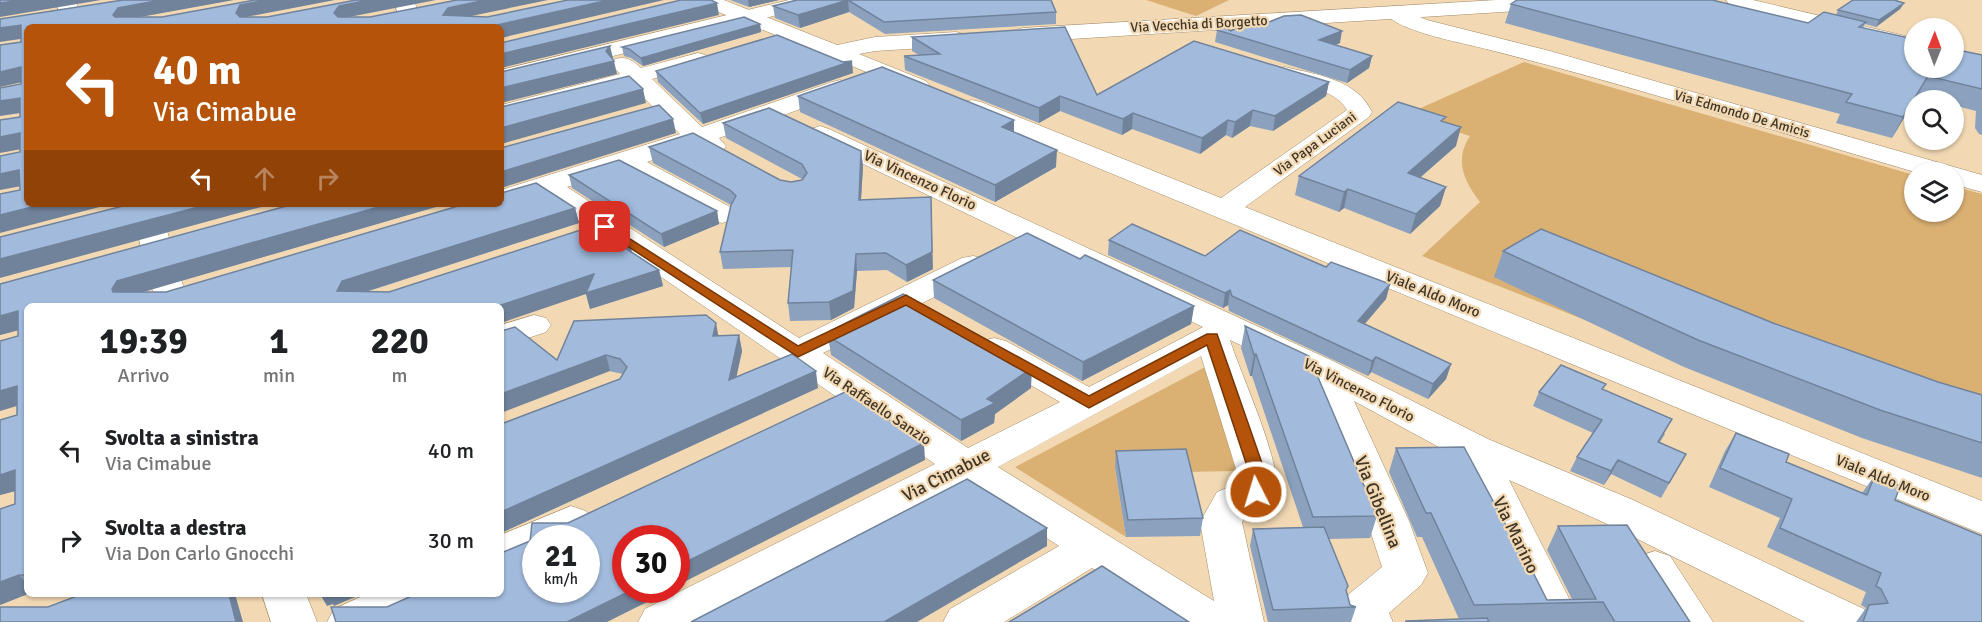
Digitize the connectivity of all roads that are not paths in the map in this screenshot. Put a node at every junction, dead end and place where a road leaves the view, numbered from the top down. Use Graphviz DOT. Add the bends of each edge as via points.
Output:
graph roads {
  1 [pos="814,0"];
  2 [pos="1599,0"];
  3 [pos="1736,0"];
  4 [pos="698,1"];
  5 [pos="94,9"];
  6 [pos="1432,10"];
  7 [pos="1394,12"];
  8 [pos="71,13"];
  9 [pos="413,13"];
  10 [pos="747,16"];
  11 [pos="47,17"];
  12 [pos="387,18"];
  13 [pos="1143,27"];
  14 [pos="789,33"];
  15 [pos="1007,36"];
  16 [pos="973,38"];
  17 [pos="756,43"];
  18 [pos="1904,43"];
  19 [pos="1201,48"];
  20 [pos="609,50"];
  21 [pos="724,52"];
  22 [pos="836,52"];
  23 [pos="1542,56"];
  24 [pos="1266,68"];
  25 [pos="884,72"];
  26 [pos="504,76"];
  27 [pos="638,78"];
  28 [pos="772,111"];
  29 [pos="504,112"];
  30 [pos="698,137"];
  31 [pos="736,158"];
  32 [pos="624,160"];
  33 [pos="1908,162"];
  34 [pos="1964,178"];
  35 [pos="1982,184"];
  36 [pos="546,186"];
  37 [pos="504,199"];
  38 [pos="143,207"];
  39 [pos="1224,209"];
  40 [pos="722,214"];
  41 [pos="1033,233"];
  42 [pos="171,299"];
  43 [pos="906,299"];
  44 [pos="937,316"];
  45 [pos="534,325"];
  46 [pos="1221,331"];
  47 [pos="967,334"];
  48 [pos="504,335"];
  49 [pos="798,352"];
  50 [pos="1321,369"];
  51 [pos="852,389"];
  52 [pos="1089,402"];
  53 [pos="810,409"];
  54 [pos="1474,449"];
  55 [pos="965,465"];
  56 [pos="608,505"];
  57 [pos="1618,511"];
  58 [pos="1982,518"];
  59 [pos="1093,546"];
  60 [pos="504,553"];
  61 [pos="285,597"];
  62 [pos="405,597"];
  63 [pos="294,622"];
  64 [pos="350,622"];
  65 [pos="661,622"];
  66 [pos="966,622"];
  67 [pos="1211,622"];
  68 [pos="1241,622"];
  69 [pos="1370,622"];
  70 [pos="1558,622"];
  71 [pos="1690,622"];
  72 [pos="1848,622"];
  1 -- 10 [label="street"];
  2 -- 6 [label="street, Via Vecchia di Borgetto"];
  3 -- 18 [label="street" via="1751,7"];
  4 -- 10 [label="street, Viale Aldo Moro"];
  5 -- 8 [label="street"];
  6 -- 7 [label="street, Via Vecchia di Borgetto"];
  6 -- 23 [label="street"];
  7 -- 13 [label="street, Via Vecchia di Borgetto"];
  7 -- 23 [label="street" via="1419,25"];
  8 -- 11 [label="street"];
  9 -- 12 [label="street"];
  10 -- 14 [label="street, Viale Aldo Moro"];
  10 -- 20 [label="street"];
  13 -- 15 [label="street, Via Vecchia di Borgetto"];
  13 -- 19 [label="street"];
  14 -- 17 [label="street"];
  14 -- 22 [label="street, Viale Aldo Moro"];
  16 -- 22 [label="street" via="875,44"];
  20 -- 26 [label="street"];
  20 -- 27 [label="street"];
  21 -- 27 [label="street"];
  22 -- 25 [label="street, Viale Aldo Moro"];
  23 -- 33 [label="street, Via Edmondo De Amicis"];
  24 -- 39 [label="street, Via Papa Luciani" via="1341,92 1358,103 1360,112"];
  25 -- 28 [label="street"];
  25 -- 39 [label="street, Viale Aldo Moro"];
  27 -- 29 [label="street"];
  27 -- 30 [label="street" via="654,111"];
  28 -- 30 [label="street"];
  28 -- 41 [label="street, Via Vincenzo Florio"];
  30 -- 31 [label="street"];
  30 -- 32 [label="street"];
  32 -- 36 [label="street"];
  32 -- 40 [label="street"];
  34 -- 35 [label="street"];
  36 -- 37 [label="street"];
  36 -- 49 [label="street, Via Raffaello Sanzio" via="589,232"];
  38 -- 42 [label="street"];
  39 -- 58 [label="street, Viale Aldo Moro"];
  41 -- 43 [label="street"];
  41 -- 46 [label="street, Via Vincenzo Florio"];
  43 -- 44 [label="street"];
  43 -- 49 [label="street"];
  45 -- 48 [label="street"];
  46 -- 50 [label="street, Via Vincenzo Florio"];
  46 -- 52 [label="street, Via Cimabue"];
  46 -- 68 [label="street" via="1256,469 1256,492 1231,503 1221,522"];
  47 -- 52 [label="street"];
  49 -- 51 [label="street, Via Raffaello Sanzio"];
  50 -- 54 [label="street, Via Vincenzo Florio"];
  50 -- 69 [label="street, Via Gibellina" via="1388,520 1406,573 1365,607"];
  51 -- 53 [label="street"];
  51 -- 55 [label="street, Via Raffaello Sanzio"];
  52 -- 55 [label="street, Via Cimabue"];
  54 -- 57 [label="street, Via Vincenzo Florio"];
  54 -- 70 [label="street, Via Marino"];
  55 -- 59 [label="street, Via Raffaello Sanzio"];
  55 -- 65 [label="street, Via Cimabue"];
  56 -- 60 [label="street"];
  57 -- 71 [label="street"];
  57 -- 72 [label="street, Via Vincenzo Florio"];
  59 -- 66 [label="street"];
  59 -- 67 [label="street, Via Raffaello Sanzio"];
  61 -- 63 [label="street"];
  62 -- 64 [label="street"];
}
